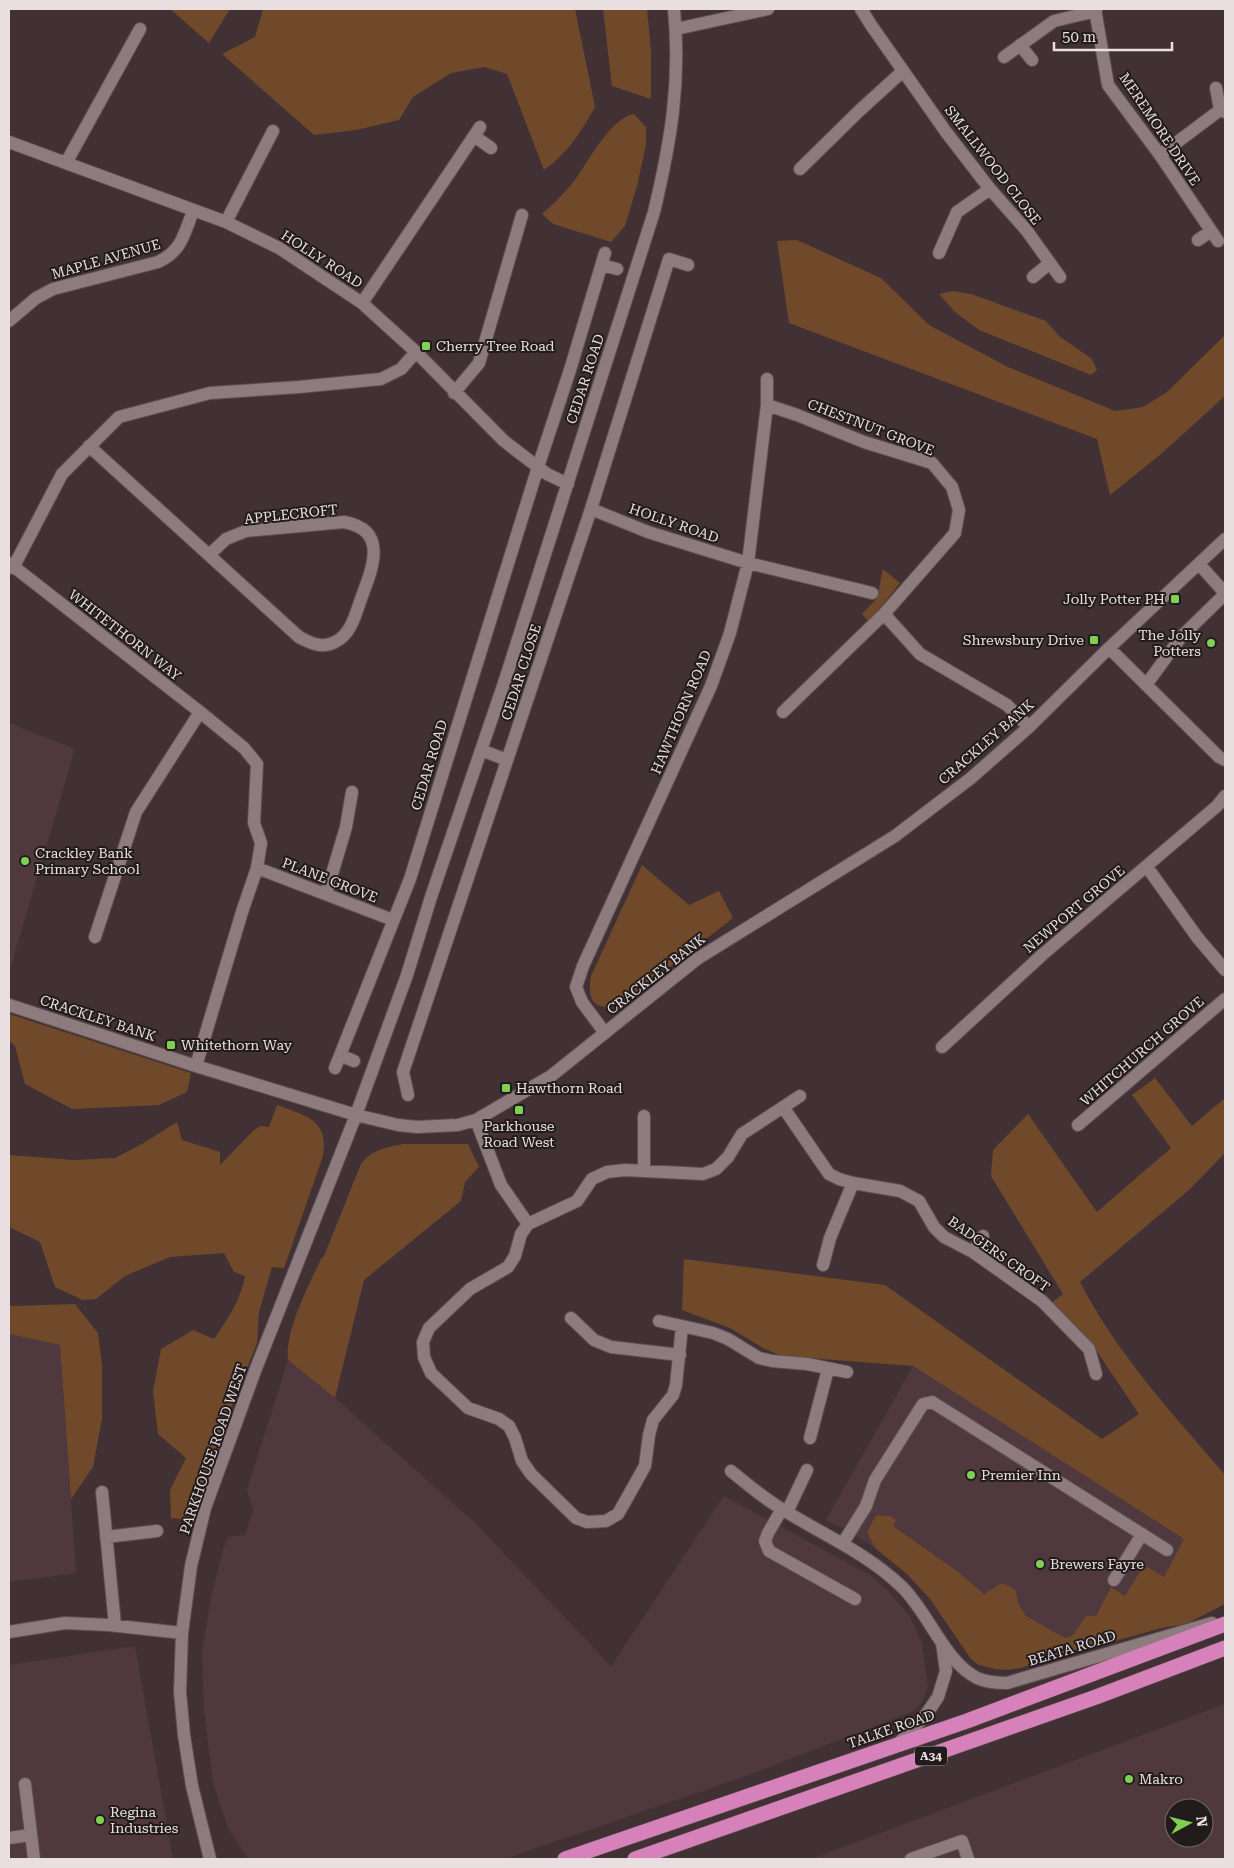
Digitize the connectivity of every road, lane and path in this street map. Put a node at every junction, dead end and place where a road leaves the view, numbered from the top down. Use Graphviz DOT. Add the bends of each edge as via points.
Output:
graph roads {
  1 [pos="674,9"];
  2 [pos="768,9"];
  3 [pos="861,9"];
  4 [pos="1095,10"];
  5 [pos="140,29"];
  6 [pos="676,29"];
  7 [pos="1020,45"];
  8 [pos="1004,56"];
  9 [pos="1032,60"];
  10 [pos="903,71"];
  11 [pos="1216,88"];
  12 [pos="1223,111"];
  13 [pos="273,131"];
  14 [pos="9,142"];
  15 [pos="491,148"];
  16 [pos="1160,155"];
  17 [pos="66,163"];
  18 [pos="800,169"];
  19 [pos="990,189"];
  20 [pos="193,211"];
  21 [pos="522,215"];
  22 [pos="226,222"];
  23 [pos="1198,240"];
  24 [pos="939,253"];
  25 [pos="1050,263"];
  26 [pos="688,265"];
  27 [pos="617,269"];
  28 [pos="1033,277"];
  29 [pos="1060,277"];
  30 [pos="362,303"];
  31 [pos="9,321"];
  32 [pos="416,352"];
  33 [pos="767,379"];
  34 [pos="454,393"];
  35 [pos="767,405"];
  36 [pos="89,446"];
  37 [pos="538,467"];
  38 [pos="568,484"];
  39 [pos="591,509"];
  40 [pos="1225,539"];
  41 [pos="208,555"];
  42 [pos="748,563"];
  43 [pos="1199,564"];
  44 [pos="11,566"];
  45 [pos="872,593"];
  46 [pos="1225,593"];
  47 [pos="884,614"];
  48 [pos="1109,648"];
  49 [pos="1146,685"];
  50 [pos="200,712"];
  51 [pos="783,712"];
  52 [pos="1029,727"];
  53 [pos="481,750"];
  54 [pos="508,760"];
  55 [pos="1225,760"];
  56 [pos="352,792"];
  57 [pos="1225,796"];
  58 [pos="1147,867"];
  59 [pos="257,868"];
  60 [pos="326,894"];
  61 [pos="393,920"];
  62 [pos="95,937"];
  63 [pos="1225,970"];
  64 [pos="1225,999"];
  65 [pos="9,1004"];
  66 [pos="605,1033"];
  67 [pos="942,1047"];
  68 [pos="340,1055"];
  69 [pos="354,1061"];
  70 [pos="196,1066"];
  71 [pos="335,1068"];
  72 [pos="408,1095"];
  73 [pos="800,1096"];
  74 [pos="783,1107"];
  75 [pos="356,1115"];
  76 [pos="644,1116"];
  77 [pos="476,1120"];
  78 [pos="1078,1125"];
  79 [pos="644,1171"];
  80 [pos="854,1183"];
  81 [pos="528,1224"];
  82 [pos="983,1236"];
  83 [pos="973,1252"];
  84 [pos="823,1265"];
  85 [pos="571,1318"];
  86 [pos="659,1321"];
  87 [pos="682,1326"];
  88 [pos="680,1355"];
  89 [pos="828,1369"];
  90 [pos="847,1372"];
  91 [pos="1096,1374"];
  92 [pos="810,1438"];
  93 [pos="807,1470"];
  94 [pos="731,1471"];
  95 [pos="102,1492"];
  96 [pos="784,1511"];
  97 [pos="156,1531"];
  98 [pos="1142,1534"];
  99 [pos="106,1537"];
  100 [pos="843,1543"];
  101 [pos="1167,1550"];
  102 [pos="1114,1580"];
  103 [pos="855,1599"];
  104 [pos="1225,1619"];
  105 [pos="1225,1624"];
  106 [pos="115,1625"];
  107 [pos="9,1632"];
  108 [pos="182,1633"];
  109 [pos="941,1640"];
  110 [pos="1225,1648"];
  111 [pos="898,1744"];
  112 [pos="25,1784"];
  113 [pos="31,1835"];
  114 [pos="9,1838"];
  115 [pos="206,1838"];
  116 [pos="34,1859"];
  117 [pos="210,1859"];
  118 [pos="220,1859"];
  119 [pos="566,1859"];
  120 [pos="636,1859"];
  121 [pos="911,1859"];
  122 [pos="968,1859"];
  1 -- 6 [label="street, CEDAR ROAD"];
  2 -- 6 [label="street"];
  3 -- 10 [label="street, SMALLWOOD CLOSE"];
  4 -- 7 [label="street" via="1054,21"];
  4 -- 16 [label="street, MEREMORE DRIVE" via="1108,84"];
  5 -- 17 [label="street"];
  6 -- 38 [label="street, CEDAR ROAD" via="674,115 667,159 654,212"];
  7 -- 8 [label="street"];
  7 -- 9 [label="street"];
  10 -- 18 [label="street"];
  10 -- 19 [label="street, SMALLWOOD CLOSE"];
  11 -- 12 [label="street"];
  12 -- 16 [label="street"];
  13 -- 22 [label="street"];
  14 -- 17 [label="street, HOLLY ROAD"];
  15 -- 30 [label="street" via="477,132"];
  16 -- 23 [label="street, MEREMORE DRIVE" via="1215,236"];
  17 -- 20 [label="street, HOLLY ROAD"];
  19 -- 24 [label="street" via="957,212"];
  19 -- 25 [label="street, SMALLWOOD CLOSE"];
  20 -- 22 [label="street, HOLLY ROAD"];
  20 -- 31 [label="street, MAPLE AVENUE" via="179,245 170,256 158,262 53,289 36,298"];
  21 -- 34 [label="street" via="479,363"];
  22 -- 30 [label="street, HOLLY ROAD" via="279,248"];
  25 -- 28 [label="street"];
  25 -- 29 [label="street, SMALLWOOD CLOSE"];
  26 -- 39 [label="street, CEDAR CLOSE" via="669,259"];
  27 -- 37 [label="street, CEDAR ROAD" via="604,259"];
  30 -- 32 [label="street, HOLLY ROAD"];
  32 -- 34 [label="street, HOLLY ROAD"];
  32 -- 36 [label="street" via="401,369 381,379 210,393 119,418"];
  33 -- 35 [label="street, HAWTHORN ROAD"];
  34 -- 37 [label="street, HOLLY ROAD" via="504,441"];
  35 -- 42 [label="street, HAWTHORN ROAD"];
  35 -- 47 [label="street, CHESTNUT GROVE" via="864,442 932,463 952,487 958,510 955,533"];
  36 -- 41 [label="street, APPLECROFT"];
  36 -- 44 [label="street" via="62,474"];
  37 -- 38 [label="street, HOLLY ROAD"];
  37 -- 61 [label="street, CEDAR ROAD" via="410,879"];
  38 -- 53 [label="street, CEDAR ROAD"];
  39 -- 42 [label="street, HOLLY ROAD" via="648,532"];
  39 -- 54 [label="street, CEDAR CLOSE"];
  40 -- 43 [label="street, CRACKLEY BANK"];
  41 -- 41 [label="street, APPLECROFT" via="299,637 314,645 335,642 350,629 373,566 375,550 364,530 344,522 246,532 226,539"];
  42 -- 45 [label="street, HOLLY ROAD" via="855,594"];
  42 -- 66 [label="street, HAWTHORN ROAD" via="730,633 711,686 576,987 582,1002"];
  43 -- 46 [label="street"];
  43 -- 48 [label="street, CRACKLEY BANK"];
  44 -- 50 [label="street, WHITETHORN WAY"];
  46 -- 49 [label="street" via="1182,637"];
  47 -- 51 [label="street, CHESTNUT GROVE"];
  47 -- 52 [label="street" via="920,654 1007,705"];
  48 -- 49 [label="street"];
  48 -- 52 [label="street, CRACKLEY BANK"];
  49 -- 55 [label="street"];
  50 -- 59 [label="street, WHITETHORN WAY" via="244,748 257,764 254,823 261,843"];
  50 -- 62 [label="street" via="136,812"];
  52 -- 66 [label="street, CRACKLEY BANK" via="971,778 895,836 697,958"];
  53 -- 54 [label="street"];
  53 -- 75 [label="street, CEDAR ROAD" via="407,975"];
  54 -- 72 [label="street, CEDAR CLOSE" via="403,1072"];
  56 -- 60 [label="street" via="346,827"];
  57 -- 58 [label="street, NEWPORT GROVE"];
  58 -- 63 [label="street"];
  58 -- 67 [label="street, NEWPORT GROVE" via="1042,955"];
  59 -- 60 [label="street, PLANE GROVE"];
  59 -- 70 [label="street, WHITETHORN WAY"];
  60 -- 61 [label="street, PLANE GROVE"];
  61 -- 68 [label="street, CEDAR ROAD"];
  64 -- 78 [label="street, WHITCHURCH GROVE"];
  65 -- 70 [label="street, CRACKLEY BANK"];
  66 -- 77 [label="street, CRACKLEY BANK" via="551,1076"];
  68 -- 69 [label="street"];
  68 -- 71 [label="street, CEDAR ROAD"];
  70 -- 75 [label="street, CRACKLEY BANK"];
  73 -- 74 [label="street"];
  74 -- 79 [label="street" via="742,1134 716,1169 703,1174"];
  74 -- 80 [label="street, BADGERS CROFT" via="829,1174"];
  75 -- 77 [label="street, CRACKLEY BANK" via="417,1127 458,1125"];
  75 -- 108 [label="street, PARKHOUSE ROAD WEST" via="292,1274 206,1508 191,1566"];
  76 -- 79 [label="street"];
  77 -- 81 [label="street" via="501,1185"];
  79 -- 81 [label="street" via="625,1170 598,1175 578,1201"];
  80 -- 83 [label="street, BADGERS CROFT" via="900,1190 919,1202 944,1237"];
  80 -- 84 [label="street" via="830,1238"];
  81 -- 88 [label="street" via="508,1267 470,1289 429,1328 423,1342 424,1357 431,1373 468,1408 509,1426 522,1461 531,1474 576,1518 588,1522 606,1521 618,1514 645,1466 648,1436 654,1420 673,1395"];
  82 -- 83 [label="street"];
  83 -- 91 [label="street, BADGERS CROFT" via="1042,1301 1089,1349"];
  85 -- 88 [label="street" via="594,1340 611,1347"];
  86 -- 87 [label="street"];
  87 -- 88 [label="street"];
  87 -- 89 [label="street" via="728,1338 758,1358"];
  89 -- 90 [label="street"];
  89 -- 92 [label="street"];
  93 -- 96 [label="street"];
  94 -- 96 [label="street, BEATA ROAD"];
  95 -- 99 [label="street"];
  96 -- 100 [label="street, BEATA ROAD"];
  96 -- 103 [label="street" via="765,1540 769,1550"];
  97 -- 99 [label="street"];
  98 -- 100 [label="street" via="932,1402 926,1402 875,1480 866,1506"];
  98 -- 101 [label="street"];
  98 -- 102 [label="street"];
  99 -- 106 [label="street"];
  100 -- 109 [label="street, BEATA ROAD" via="903,1588"];
  104 -- 109 [label="street, BEATA ROAD" via="1007,1683 977,1678 957,1661"];
  105 -- 111 [label="highway, TALKE ROAD / A34"];
  106 -- 107 [label="street" via="65,1623"];
  106 -- 108 [label="street"];
  108 -- 115 [label="street, PARKHOUSE ROAD WEST" via="180,1692 184,1735 192,1786"];
  109 -- 111 [label="street, BEATA ROAD" via="946,1671 938,1697 926,1716"];
  110 -- 120 [label="highway, A34" via="1087,1701"];
  111 -- 119 [label="highway, TALKE ROAD / A34"];
  112 -- 113 [label="street"];
  113 -- 114 [label="street"];
  113 -- 116 [label="street"];
  115 -- 117 [label="street, PARKHOUSE ROAD WEST"];
  115 -- 118 [label="street, PARKHOUSE ROAD WEST"];
  121 -- 122 [label="street" via="962,1841"];
}
